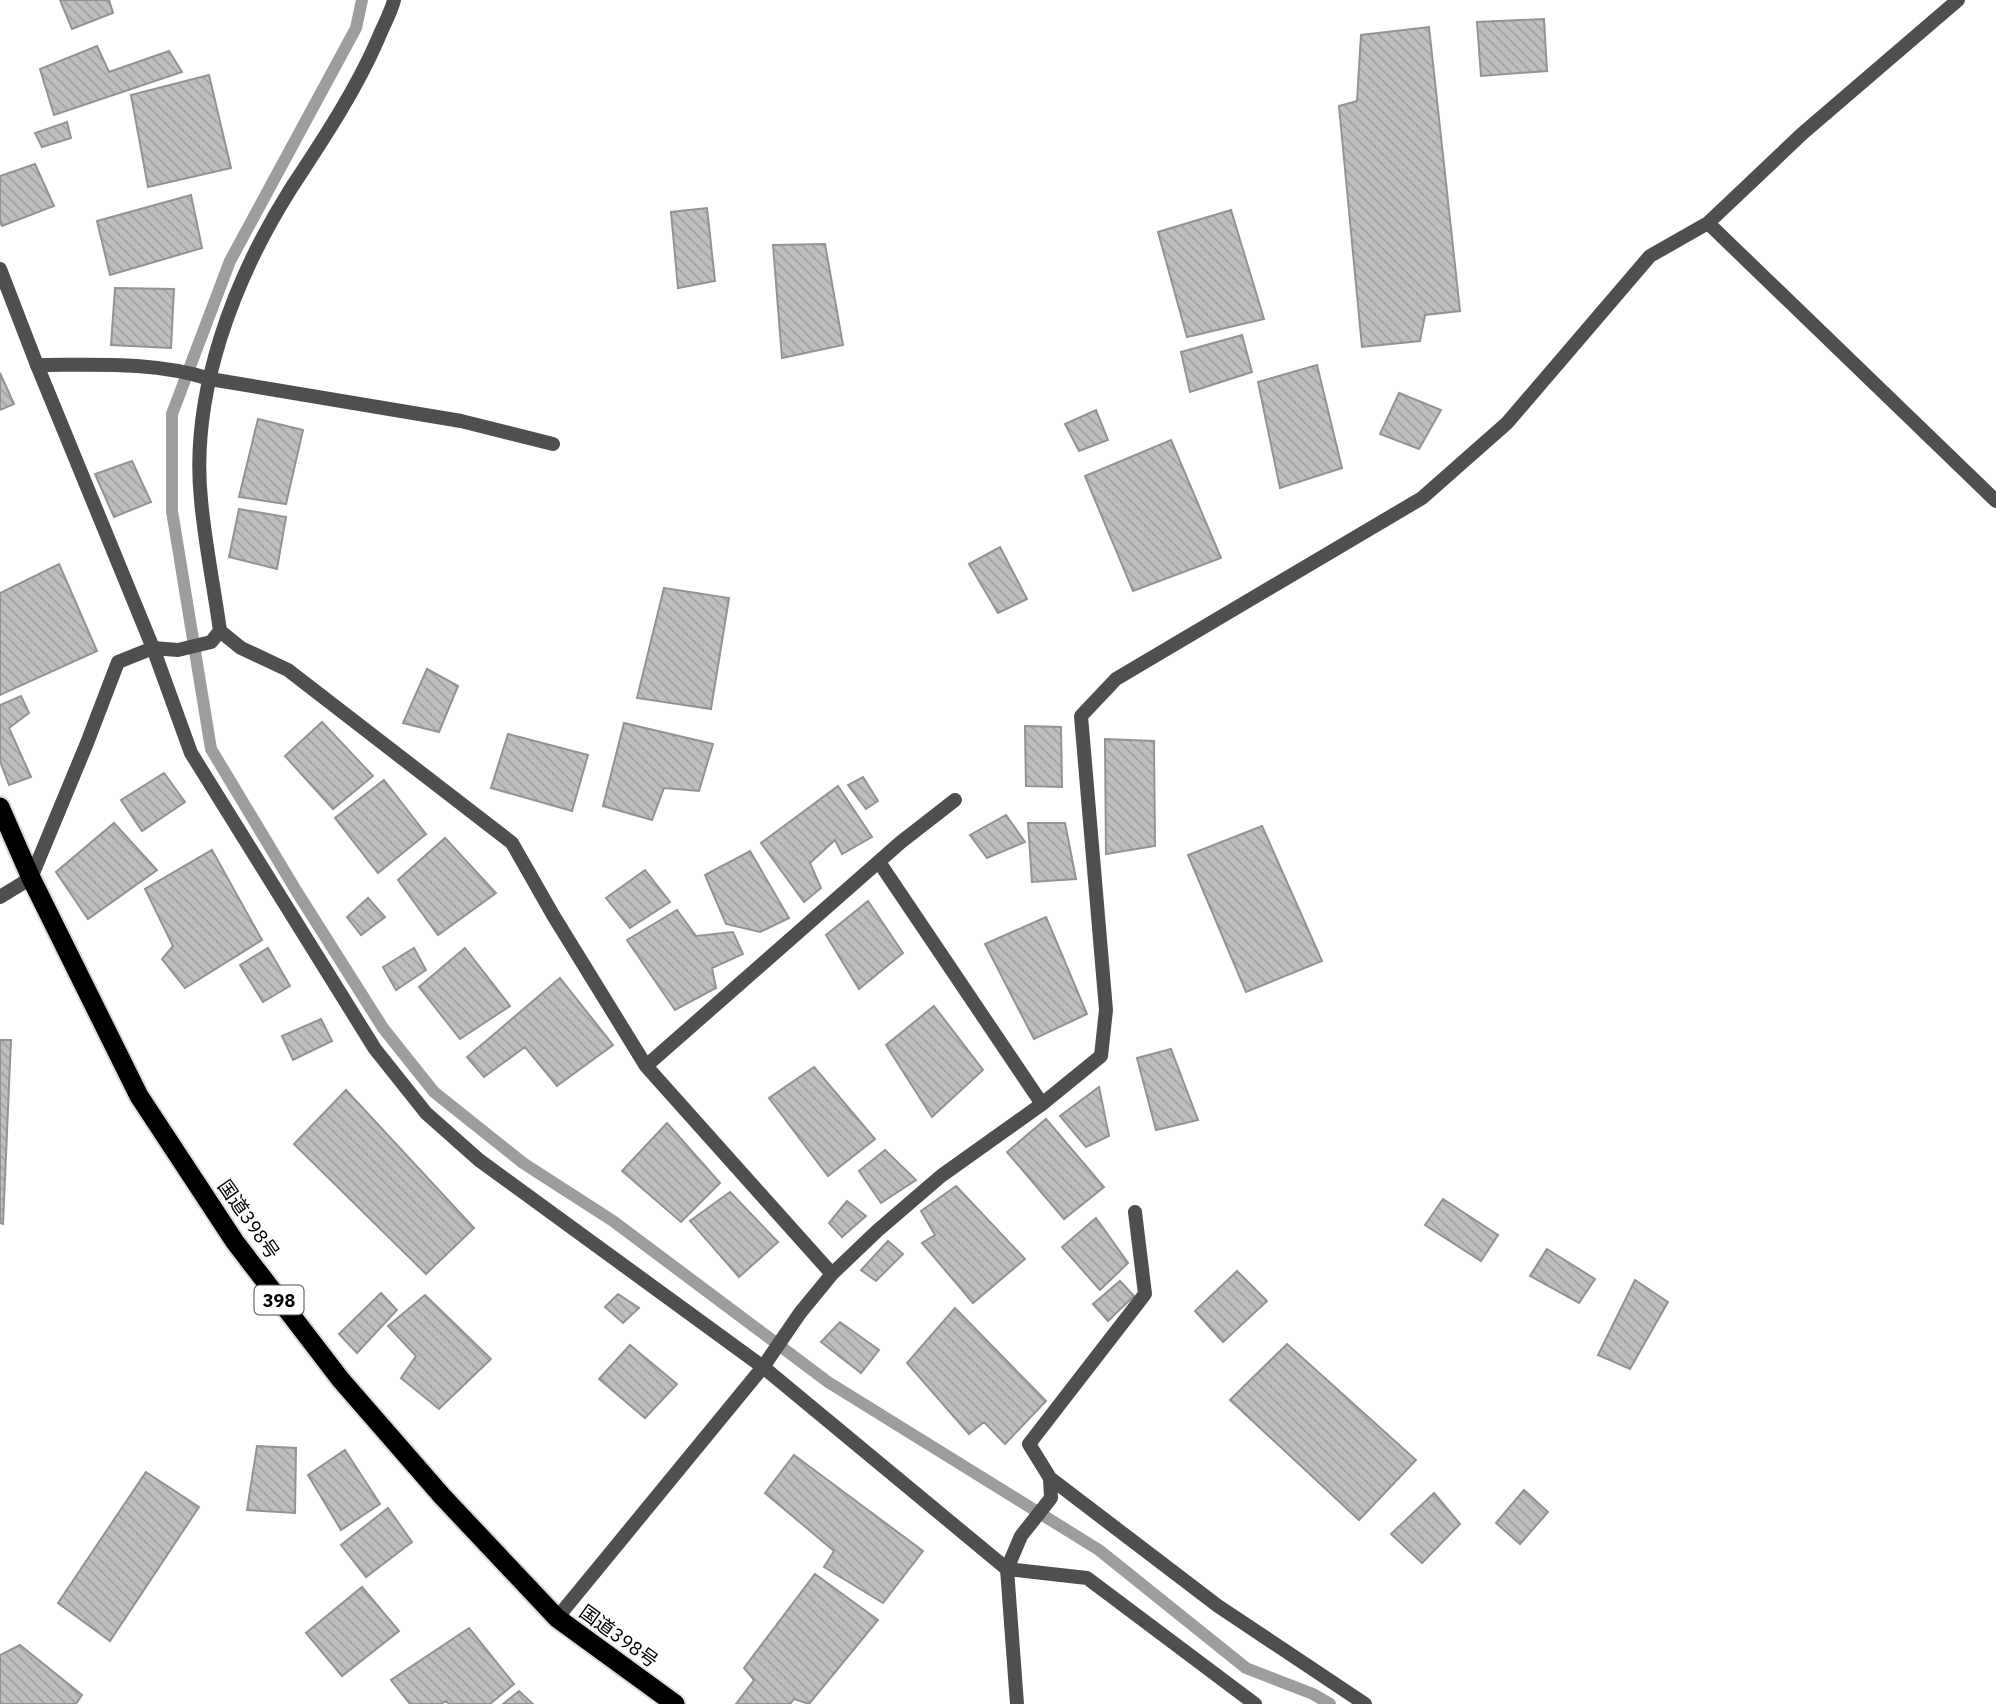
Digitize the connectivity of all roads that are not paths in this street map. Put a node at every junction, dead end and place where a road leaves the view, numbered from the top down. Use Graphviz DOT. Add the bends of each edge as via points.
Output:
graph roads {
  1 [pos="394,0"];
  2 [pos="1958,0"];
  3 [pos="1708,223"];
  4 [pos="0,269"];
  5 [pos="37,365"];
  6 [pos="204,377"];
  7 [pos="553,444"];
  8 [pos="1996,501"];
  9 [pos="216,636"];
  10 [pos="153,648"];
  11 [pos="955,800"];
  12 [pos="0,807"];
  13 [pos="879,862"];
  14 [pos="31,878"];
  15 [pos="0,897"];
  16 [pos="646,1066"];
  17 [pos="1042,1104"];
  18 [pos="1135,1212"];
  19 [pos="832,1274"];
  20 [pos="766,1364"];
  21 [pos="1050,1478"];
  22 [pos="1007,1569"];
  23 [pos="557,1618"];
  24 [pos="674,1704"];
  25 [pos="1017,1704"];
  26 [pos="1255,1704"];
  27 [pos="1365,1704"];
  1 -- 6 [label="street" via="369,60 253,256"];
  2 -- 3 [label="street" via="1803,133"];
  3 -- 8 [label="street"];
  3 -- 17 [label="street" via="1650,256 1507,423 1422,498 1116,679 1081,716 1106,1010 1101,1056"];
  4 -- 5 [label="street"];
  5 -- 6 [label="street" via="133,365"];
  5 -- 10 [label="street"];
  6 -- 7 [label="street" via="461,421"];
  6 -- 9 [label="street" via="201,498"];
  9 -- 10 [label="street" via="178,650"];
  9 -- 16 [label="street" via="288,670 512,843"];
  10 -- 14 [label="street" via="118,662"];
  10 -- 20 [label="street" via="191,753 375,1049 426,1113 479,1160"];
  11 -- 13 [label="street"];
  12 -- 14 [label="highway, 国道398号 / 398"];
  13 -- 16 [label="street"];
  13 -- 17 [label="street"];
  14 -- 15 [label="street"];
  14 -- 23 [label="highway, 国道398号 / 398" via="139,1096 235,1242 360,1401"];
  16 -- 19 [label="street"];
  17 -- 19 [label="street" via="941,1176"];
  18 -- 21 [label="street" via="1145,1294 1029,1444"];
  19 -- 20 [label="street"];
  20 -- 22 [label="street"];
  20 -- 23 [label="street"];
  21 -- 22 [label="street" via="1051,1498 1021,1536"];
  21 -- 27 [label="street" via="1218,1606"];
  22 -- 25 [label="street"];
  22 -- 26 [label="street" via="1087,1578"];
  23 -- 24 [label="highway, 国道398号 / 398"];
}
